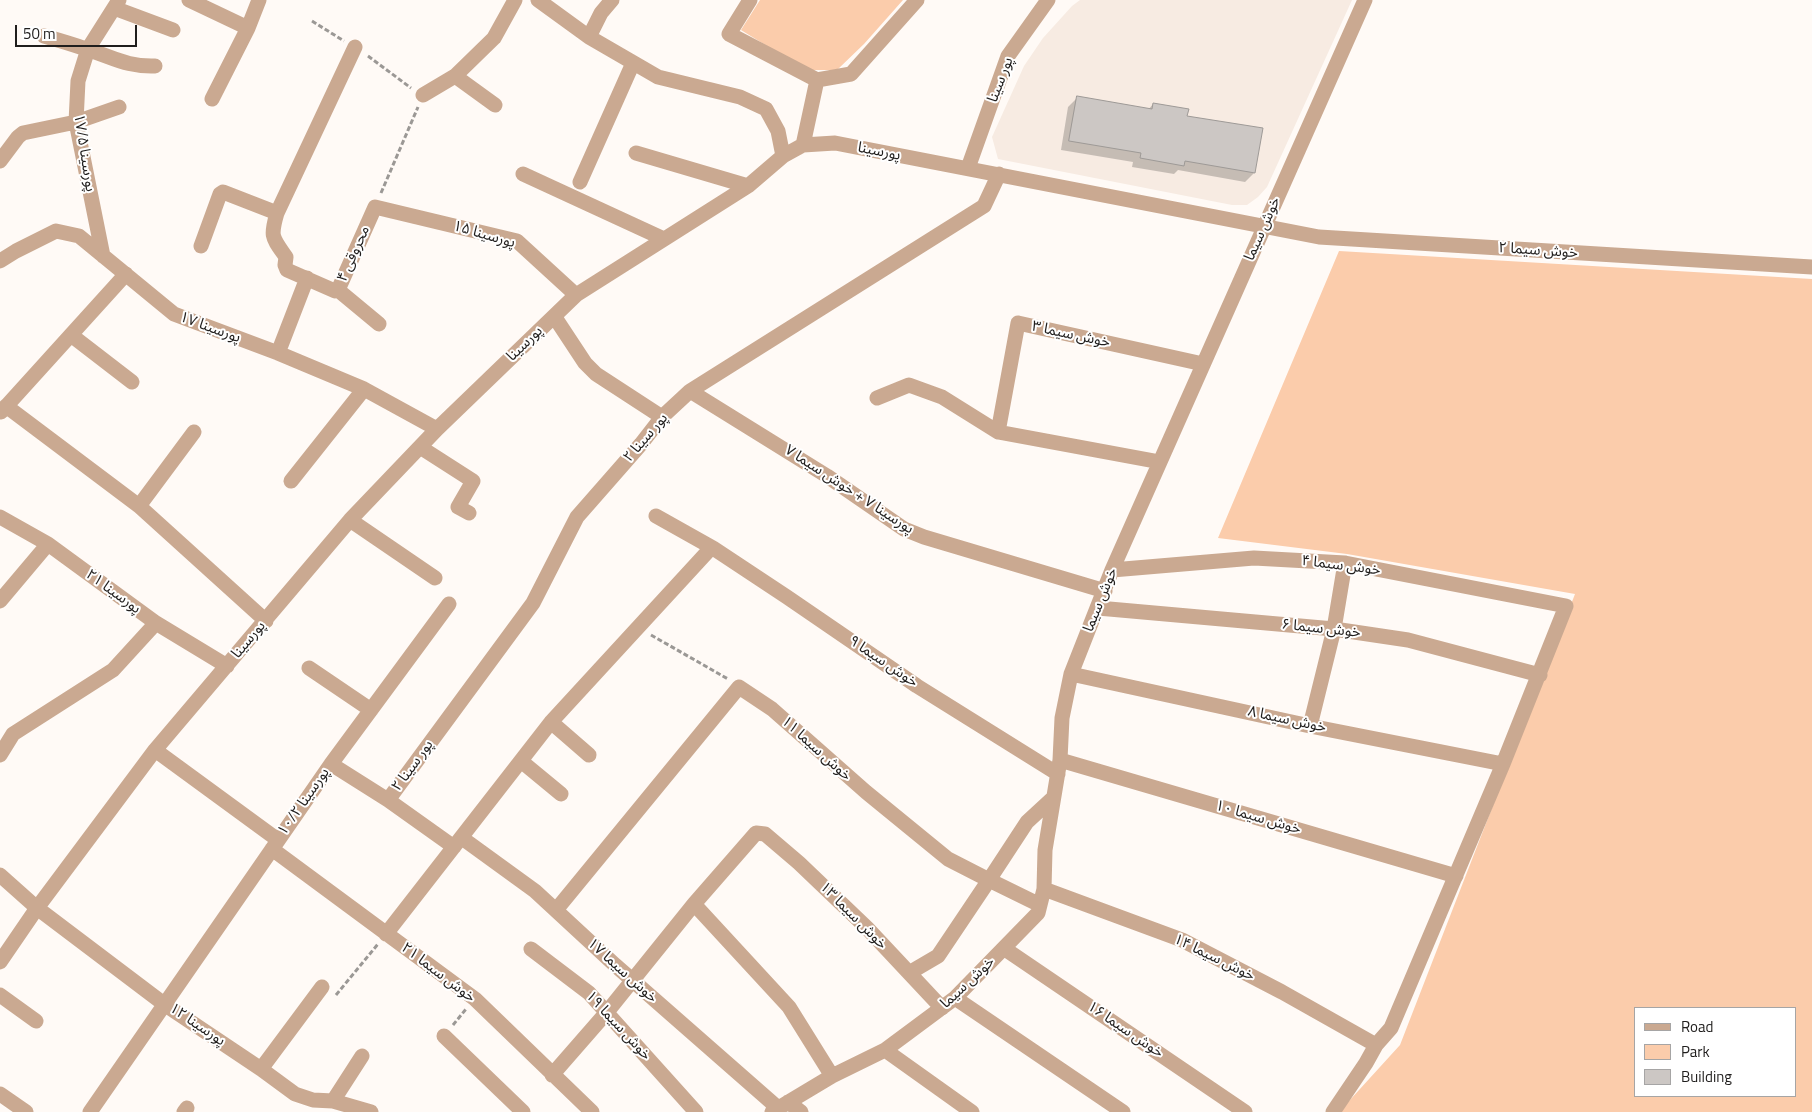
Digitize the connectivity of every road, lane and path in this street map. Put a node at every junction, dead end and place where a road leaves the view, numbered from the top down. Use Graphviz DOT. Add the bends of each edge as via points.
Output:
graph roads {
  1 [pos="189,0"];
  2 [pos="259,0"];
  3 [pos="515,0"];
  4 [pos="538,0"];
  5 [pos="612,0"];
  6 [pos="750,0"];
  7 [pos="917,0"];
  8 [pos="1048,0"];
  9 [pos="1365,0"];
  10 [pos="116,4"];
  11 [pos="248,28"];
  12 [pos="173,30"];
  13 [pos="44,36"];
  14 [pos="589,37"];
  15 [pos="355,47"];
  16 [pos="88,49"];
  17 [pos="633,63"];
  18 [pos="155,66"];
  19 [pos="455,76"];
  20 [pos="817,80"];
  21 [pos="422,95"];
  22 [pos="212,99"];
  23 [pos="495,105"];
  24 [pos="119,107"];
  25 [pos="76,122"];
  26 [pos="803,145"];
  27 [pos="636,153"];
  28 [pos="783,156"];
  29 [pos="0,161"];
  30 [pos="968,168"];
  31 [pos="523,174"];
  32 [pos="999,174"];
  33 [pos="580,182"];
  34 [pos="748,186"];
  35 [pos="375,208"];
  36 [pos="277,214"];
  37 [pos="1264,226"];
  38 [pos="664,239"];
  39 [pos="0,246"];
  40 [pos="201,246"];
  41 [pos="16,251"];
  42 [pos="103,256"];
  43 [pos="0,261"];
  44 [pos="1812,267"];
  45 [pos="126,274"];
  46 [pos="306,278"];
  47 [pos="338,290"];
  48 [pos="576,295"];
  49 [pos="554,316"];
  50 [pos="379,324"];
  51 [pos="71,335"];
  52 [pos="278,353"];
  53 [pos="1204,364"];
  54 [pos="132,382"];
  55 [pos="364,389"];
  56 [pos="690,391"];
  57 [pos="877,398"];
  58 [pos="3,410"];
  59 [pos="662,417"];
  60 [pos="437,429"];
  61 [pos="194,432"];
  62 [pos="998,432"];
  63 [pos="420,447"];
  64 [pos="1160,462"];
  65 [pos="291,481"];
  66 [pos="138,506"];
  67 [pos="470,513"];
  68 [pos="656,516"];
  69 [pos="0,517"];
  70 [pos="350,520"];
  71 [pos="48,544"];
  72 [pos="711,548"];
  73 [pos="1345,563"];
  74 [pos="1112,570"];
  75 [pos="435,578"];
  76 [pos="1105,590"];
  77 [pos="0,601"];
  78 [pos="449,604"];
  79 [pos="1098,608"];
  80 [pos="266,621"];
  81 [pos="156,623"];
  82 [pos="637,628"];
  83 [pos="1334,629"];
  84 [pos="227,666"];
  85 [pos="309,668"];
  86 [pos="1071,674"];
  87 [pos="1540,675"];
  88 [pos="739,687"];
  89 [pos="371,710"];
  90 [pos="551,722"];
  91 [pos="1310,726"];
  92 [pos="155,750"];
  93 [pos="0,754"];
  94 [pos="589,755"];
  95 [pos="521,761"];
  96 [pos="331,764"];
  97 [pos="1503,764"];
  98 [pos="1059,767"];
  99 [pos="561,794"];
  100 [pos="1053,798"];
  101 [pos="388,800"];
  102 [pos="458,843"];
  103 [pos="275,845"];
  104 [pos="0,875"];
  105 [pos="1456,876"];
  106 [pos="989,880"];
  107 [pos="1044,889"];
  108 [pos="694,904"];
  109 [pos="1040,905"];
  110 [pos="37,908"];
  111 [pos="556,910"];
  112 [pos="386,934"];
  113 [pos="531,949"];
  114 [pos="1005,949"];
  115 [pos="0,962"];
  116 [pos="909,973"];
  117 [pos="632,980"];
  118 [pos="322,987"];
  119 [pos="0,996"];
  120 [pos="955,998"];
  121 [pos="475,999"];
  122 [pos="164,1004"];
  123 [pos="942,1008"];
  124 [pos="607,1012"];
  125 [pos="36,1021"];
  126 [pos="444,1036"];
  127 [pos="1376,1045"];
  128 [pos="885,1050"];
  129 [pos="362,1056"];
  130 [pos="261,1069"];
  131 [pos="552,1075"];
  132 [pos="832,1076"];
  133 [pos="0,1094"];
  134 [pos="333,1101"];
  135 [pos="779,1107"];
  136 [pos="26,1112"];
  137 [pos="90,1112"];
  138 [pos="371,1112"];
  139 [pos="523,1112"];
  140 [pos="592,1112"];
  141 [pos="696,1112"];
  142 [pos="800,1112"];
  143 [pos="972,1112"];
  144 [pos="1123,1112"];
  145 [pos="1245,1112"];
  146 [pos="1333,1112"];
  1 -- 11 [label="street"];
  2 -- 11 [label="street"];
  3 -- 19 [label="street" via="494,38"];
  4 -- 14 [label="street"];
  5 -- 14 [label="street"];
  6 -- 20 [label="street" via="730,34"];
  7 -- 20 [label="street" via="851,74"];
  8 -- 30 [label="street, پور سینا" via="1008,56"];
  9 -- 37 [label="street, خوش سیما"];
  10 -- 12 [label="street"];
  10 -- 16 [label="street, پورسینا ۱۷/۵"];
  11 -- 22 [label="street"];
  13 -- 16 [label="street"];
  14 -- 17 [label="street"];
  15 -- 36 [label="street, محروقی ۴"];
  16 -- 18 [label="street" via="122,63"];
  16 -- 25 [label="street, پورسینا ۱۷/۵" via="78,81"];
  17 -- 28 [label="street" via="658,77 740,97 766,109 778,132"];
  17 -- 33 [label="street"];
  19 -- 21 [label="street"];
  19 -- 23 [label="street"];
  20 -- 26 [label="street"];
  21 -- 35 [label="path, محروقی ۴"];
  24 -- 25 [label="street"];
  25 -- 29 [label="street" via="23,133"];
  25 -- 42 [label="street, پورسینا ۱۷/۵"];
  26 -- 28 [label="street, پورسینا"];
  26 -- 30 [label="street, پورسینا" via="835,143"];
  27 -- 34 [label="street"];
  28 -- 34 [label="street, پورسینا"];
  30 -- 32 [label="street, پورسینا"];
  31 -- 38 [label="street"];
  32 -- 37 [label="street, پورسینا"];
  32 -- 56 [label="street, پور سینا ۲" via="984,206"];
  34 -- 38 [label="street, پورسینا"];
  35 -- 47 [label="street, محروقی ۴"];
  35 -- 48 [label="street, پورسینا ۱۵" via="517,241"];
  36 -- 40 [label="street" via="223,192"];
  36 -- 46 [label="street, محروقی ۴" via="272,235 286,257 287,270"];
  37 -- 44 [label="street, خوش سیما ۲" via="1319,237"];
  37 -- 53 [label="street, خوش سیما"];
  38 -- 48 [label="street, پورسینا"];
  39 -- 41 [label="street"];
  41 -- 42 [label="street, پورسینا ۱۷" via="56,231 79,236"];
  41 -- 43 [label="street, پورسینا ۱۷"];
  42 -- 45 [label="street, پورسینا ۱۷"];
  45 -- 51 [label="street"];
  45 -- 52 [label="street, پورسینا ۱۷" via="174,314"];
  46 -- 47 [label="street, محروقی ۴"];
  46 -- 52 [label="street"];
  47 -- 50 [label="street"];
  48 -- 49 [label="street, پورسینا"];
  49 -- 59 [label="street" via="596,374"];
  49 -- 60 [label="street, پورسینا"];
  51 -- 54 [label="street"];
  51 -- 58 [label="street"];
  52 -- 55 [label="street, پورسینا ۱۷"];
  53 -- 62 [label="street, خوش سیما ۳" via="1018,324"];
  53 -- 64 [label="street, خوش سیما"];
  55 -- 60 [label="street, پورسینا ۱۷"];
  55 -- 65 [label="street"];
  56 -- 59 [label="street, پور سینا ۲"];
  56 -- 76 [label="street, پورسینا ۷ + خوش سیما ۷" via="828,476 904,529"];
  57 -- 62 [label="street" via="908,385 942,397"];
  58 -- 66 [label="street"];
  59 -- 101 [label="street, پور سینا ۲" via="577,517 533,603"];
  60 -- 63 [label="street, پورسینا"];
  61 -- 66 [label="street"];
  62 -- 64 [label="street"];
  63 -- 67 [label="street" via="473,481 458,507"];
  63 -- 70 [label="street, پورسینا"];
  64 -- 74 [label="street, خوش سیما"];
  66 -- 80 [label="street"];
  68 -- 72 [label="street, خوش سیما ۹"];
  69 -- 71 [label="street, پورسینا ۲۱"];
  70 -- 75 [label="street"];
  70 -- 80 [label="street, پورسینا"];
  71 -- 77 [label="street"];
  71 -- 81 [label="street, پورسینا ۲۱"];
  72 -- 82 [label="street"];
  72 -- 98 [label="street, خوش سیما ۹" via="917,686"];
  73 -- 74 [label="street, خوش سیما ۴" via="1254,558"];
  73 -- 83 [label="street"];
  73 -- 87 [label="street, خوش سیما ۴" via="1566,606"];
  74 -- 76 [label="street, خوش سیما"];
  76 -- 79 [label="street, خوش سیما"];
  78 -- 89 [label="street, پورسینا ۱۰/۲"];
  79 -- 83 [label="street, خوش سیما ۶"];
  79 -- 86 [label="street, خوش سیما"];
  80 -- 84 [label="street, پورسینا"];
  81 -- 84 [label="street, پورسینا ۲۱"];
  81 -- 93 [label="street" via="113,670 13,734"];
  82 -- 88 [label="path"];
  82 -- 90 [label="street"];
  83 -- 87 [label="street, خوش سیما ۶" via="1408,640"];
  83 -- 91 [label="street"];
  84 -- 92 [label="street, پورسینا"];
  85 -- 89 [label="street"];
  86 -- 91 [label="street, خوش سیما ۸"];
  86 -- 98 [label="street, خوش سیما" via="1062,718"];
  87 -- 97 [label="street"];
  88 -- 106 [label="street, خوش سیما ۱۱" via="772,710 948,859"];
  88 -- 111 [label="street"];
  89 -- 96 [label="street, پورسینا ۱۰/۲"];
  90 -- 94 [label="street"];
  90 -- 95 [label="street"];
  91 -- 97 [label="street, خوش سیما ۸"];
  92 -- 103 [label="street, خوش سیما ۲۱"];
  92 -- 110 [label="street, پورسینا"];
  95 -- 99 [label="street"];
  95 -- 102 [label="street"];
  96 -- 101 [label="street, خوش سیما ۱۷"];
  96 -- 103 [label="street, پورسینا ۱۰/۲"];
  97 -- 105 [label="street"];
  98 -- 100 [label="street, خوش سیما"];
  98 -- 105 [label="street, خوش سیما ۱۰"];
  100 -- 106 [label="street" via="1027,822"];
  100 -- 107 [label="street, خوش سیما" via="1045,850"];
  101 -- 102 [label="street, خوش سیما ۱۷"];
  102 -- 111 [label="street, خوش سیما ۱۷" via="535,891"];
  102 -- 112 [label="street"];
  103 -- 112 [label="street, خوش سیما ۲۱"];
  103 -- 122 [label="street, پورسینا ۱۰/۲"];
  104 -- 110 [label="street, پورسینا ۱۲"];
  105 -- 127 [label="street" via="1391,1028"];
  106 -- 109 [label="street, خوش سیما ۱۱"];
  106 -- 116 [label="street" via="938,956"];
  107 -- 109 [label="street, خوش سیما"];
  107 -- 127 [label="street, خوش سیما ۱۴" via="1182,940"];
  108 -- 116 [label="street, خوش سیما ۱۳" via="756,833 765,834 867,928"];
  108 -- 117 [label="street"];
  108 -- 132 [label="street" via="789,1007"];
  109 -- 114 [label="street, خوش سیما" via="1038,913"];
  110 -- 115 [label="street, پورسینا"];
  110 -- 122 [label="street, پورسینا ۱۲"];
  111 -- 117 [label="street, خوش سیما ۱۷"];
  112 -- 118 [label="path" via="333,998"];
  112 -- 121 [label="street, خوش سیما ۲۱"];
  113 -- 124 [label="street, خوش سیما ۱۹" via="589,993"];
  114 -- 120 [label="street, خوش سیما"];
  114 -- 145 [label="street, خوش سیما ۱۶"];
  116 -- 123 [label="street, خوش سیما ۱۳"];
  117 -- 124 [label="street"];
  117 -- 135 [label="street, خوش سیما ۱۷"];
  118 -- 130 [label="street"];
  119 -- 125 [label="street"];
  120 -- 123 [label="street, خوش سیما"];
  120 -- 144 [label="street"];
  121 -- 126 [label="path"];
  121 -- 131 [label="street, خوش سیما ۲۱"];
  122 -- 130 [label="street, پورسینا ۱۲"];
  122 -- 137 [label="street, پورسینا ۱۰/۲"];
  123 -- 128 [label="street, خوش سیما"];
  124 -- 131 [label="street"];
  124 -- 141 [label="street, خوش سیما ۱۹"];
  126 -- 139 [label="street"];
  127 -- 146 [label="street"];
  128 -- 132 [label="street, خوش سیما"];
  128 -- 143 [label="street"];
  129 -- 134 [label="street"];
  130 -- 134 [label="street, پورسینا ۱۲" via="295,1094 313,1100"];
  131 -- 140 [label="street, خوش سیما ۲۱"];
  132 -- 135 [label="street, خوش سیما"];
  133 -- 136 [label="street"];
  134 -- 138 [label="street, پورسینا ۱۲"];
  135 -- 142 [label="street, خوش سیما ۱۷"];
}
